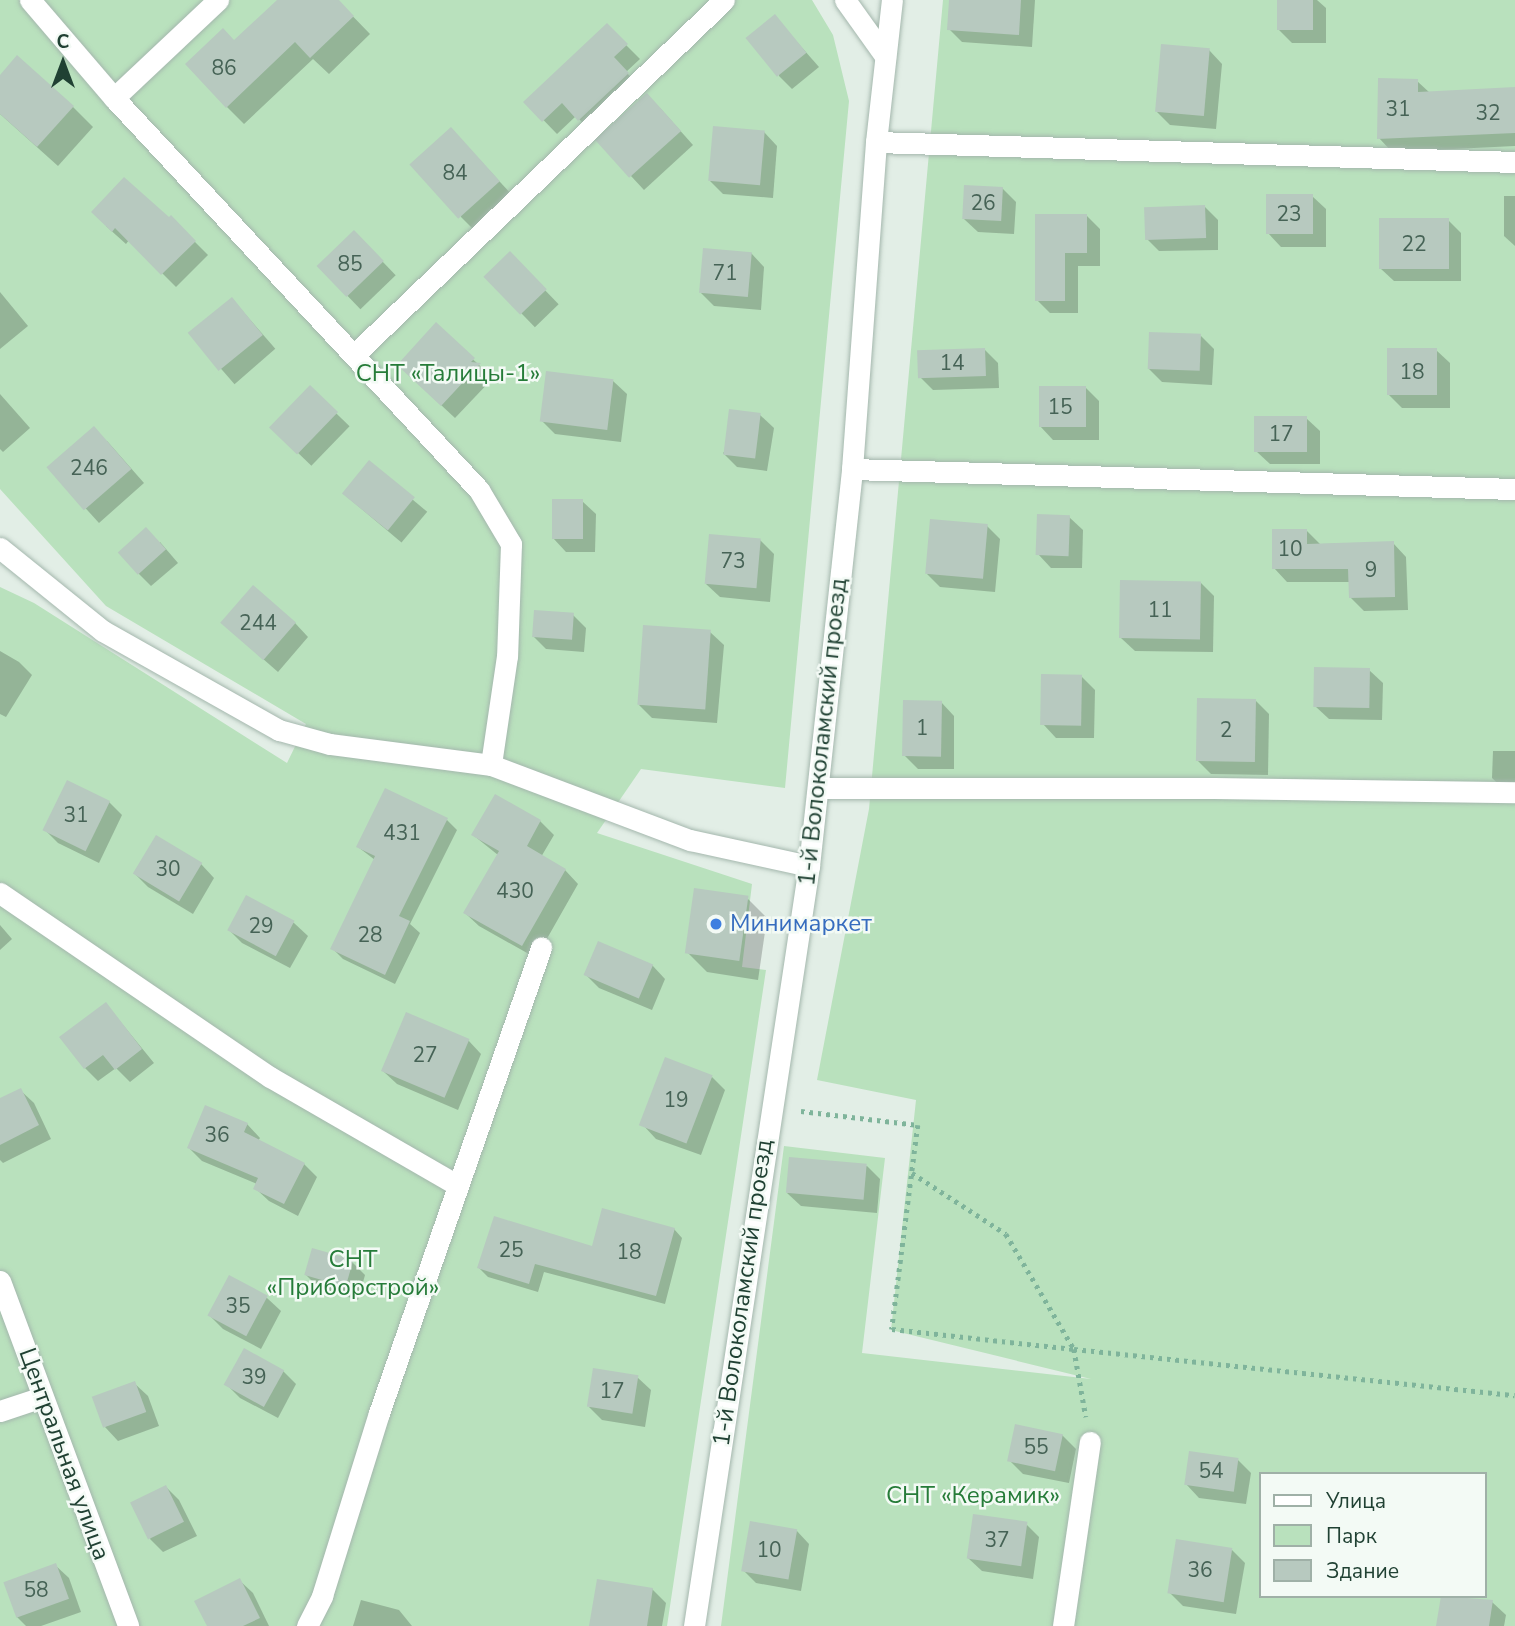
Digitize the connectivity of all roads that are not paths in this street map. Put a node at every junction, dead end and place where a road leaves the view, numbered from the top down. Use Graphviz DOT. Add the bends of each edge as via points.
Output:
graph roads {
  1 [pos="30,0"];
  2 [pos="218,0"];
  3 [pos="724,0"];
  4 [pos="845,0"];
  5 [pos="892,0"];
  6 [pos="885,56"];
  7 [pos="114,98"];
  8 [pos="876,142"];
  9 [pos="1515,162"];
  10 [pos="355,354"];
  11 [pos="852,469"];
  12 [pos="1515,489"];
  13 [pos="0,548"];
  14 [pos="491,765"];
  15 [pos="818,788"];
  16 [pos="1515,792"];
  17 [pos="809,866"];
  18 [pos="0,893"];
  19 [pos="541,947"];
  20 [pos="457,1185"];
  21 [pos="0,1281"];
  22 [pos="42,1396"];
  23 [pos="0,1411"];
  24 [pos="1090,1442"];
  25 [pos="128,1626"];
  26 [pos="307,1626"];
  27 [pos="694,1626"];
  28 [pos="1063,1626"];
  1 -- 7 [label="street"];
  2 -- 7 [label="street"];
  3 -- 10 [label="street"];
  4 -- 6 [label="street"];
  5 -- 6 [label="street, 1-й Волоколамский проезд"];
  6 -- 8 [label="street, 1-й Волоколамский проезд"];
  7 -- 10 [label="street"];
  8 -- 9 [label="street"];
  8 -- 11 [label="street, 1-й Волоколамский проезд"];
  10 -- 14 [label="street" via="479,490 511,544 507,656"];
  11 -- 12 [label="street"];
  11 -- 15 [label="street, 1-й Волоколамский проезд"];
  13 -- 14 [label="street" via="103,631 279,730 330,744"];
  14 -- 17 [label="street" via="690,840"];
  15 -- 16 [label="street"];
  15 -- 17 [label="street, 1-й Волоколамский проезд"];
  17 -- 27 [label="street, 1-й Волоколамский проезд"];
  18 -- 20 [label="street" via="270,1077"];
  19 -- 20 [label="street"];
  20 -- 26 [label="street" via="322,1596"];
  21 -- 22 [label="street, Центральная улица"];
  22 -- 23 [label="street"];
  22 -- 25 [label="street, Центральная улица"];
  24 -- 28 [label="street"];
}
